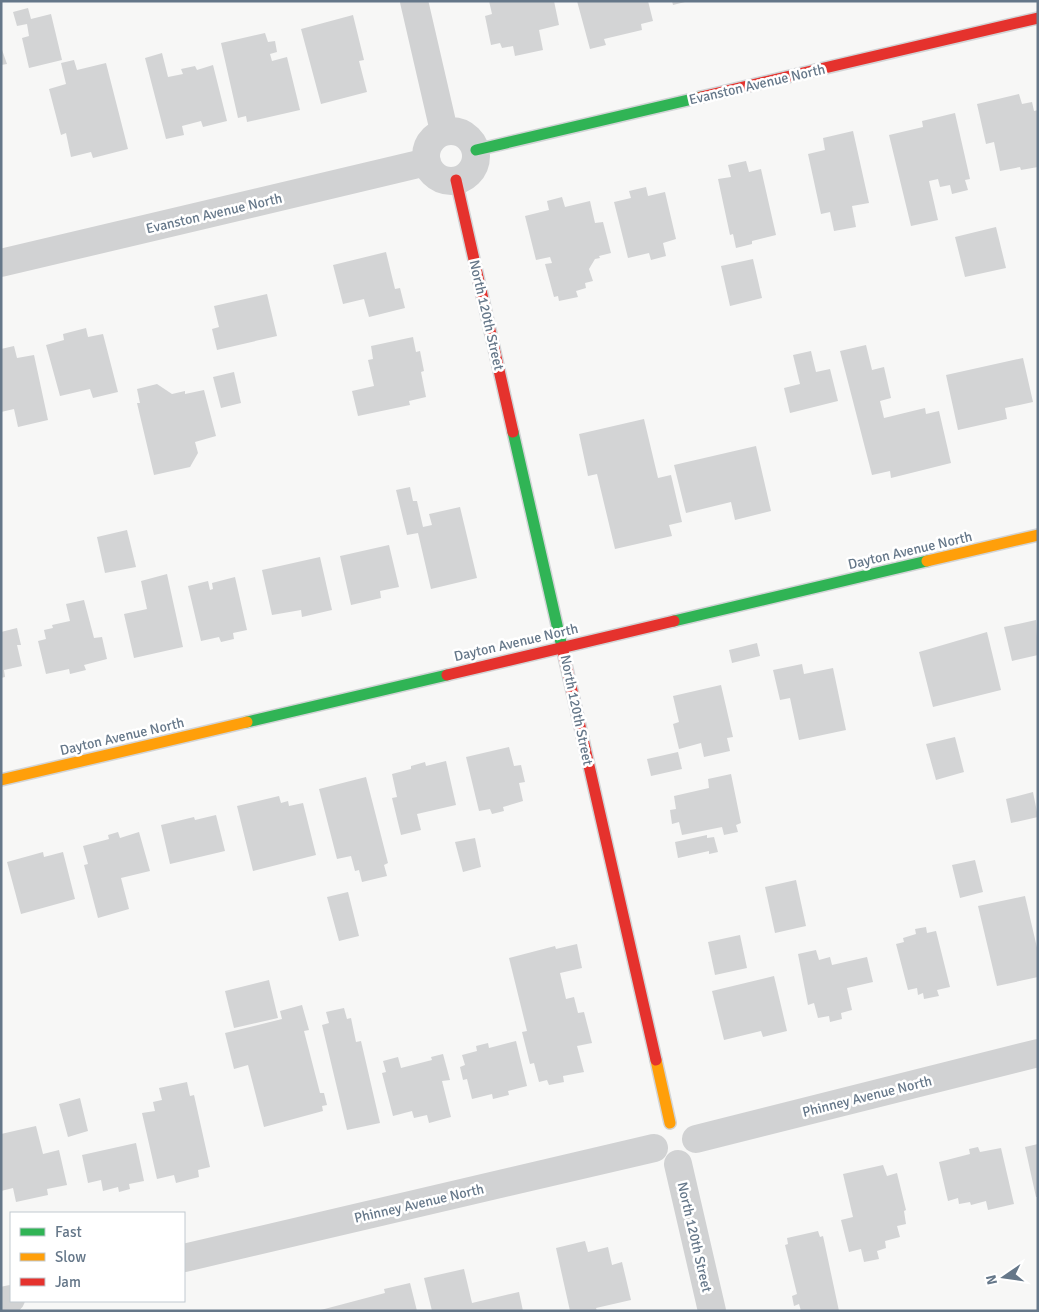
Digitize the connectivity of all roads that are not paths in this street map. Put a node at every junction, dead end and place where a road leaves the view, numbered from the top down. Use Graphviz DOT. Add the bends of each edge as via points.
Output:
graph roads {
  1 [pos="414,1"];
  2 [pos="1038,18"];
  3 [pos="444,131"];
  4 [pos="476,150"];
  5 [pos="427,162"];
  6 [pos="456,180"];
  7 [pos="1,263"];
  8 [pos="1038,535"];
  9 [pos="563,646"];
  10 [pos="1,780"];
  11 [pos="1038,1053"];
  12 [pos="670,1122"];
  13 [pos="696,1139"];
  14 [pos="654,1148"];
  15 [pos="678,1164"];
  16 [pos="185,1258"];
  17 [pos="712,1311"];
  1 -- 3 [label="street"];
  2 -- 4 [label="street, Evanston Avenue North"];
  3 -- 4 [label="street" via="467,136"];
  3 -- 5 [label="street" via="431,140"];
  4 -- 6 [label="street" via="473,167 468,174"];
  5 -- 6 [label="street" via="436,176"];
  5 -- 7 [label="street, Evanston Avenue North"];
  6 -- 9 [label="street, North 120th Street"];
  8 -- 9 [label="street, Dayton Avenue North"];
  9 -- 10 [label="street, Dayton Avenue North"];
  9 -- 12 [label="street, North 120th Street"];
  11 -- 13 [label="street, Phinney Avenue North"];
  12 -- 13 [label="street" via="683,1124"];
  12 -- 14 [label="street" via="655,1135"];
  13 -- 15 [label="street" via="690,1159"];
  14 -- 15 [label="street" via="662,1160"];
  14 -- 16 [label="street, Phinney Avenue North"];
  15 -- 17 [label="street, North 120th Street"];
}
